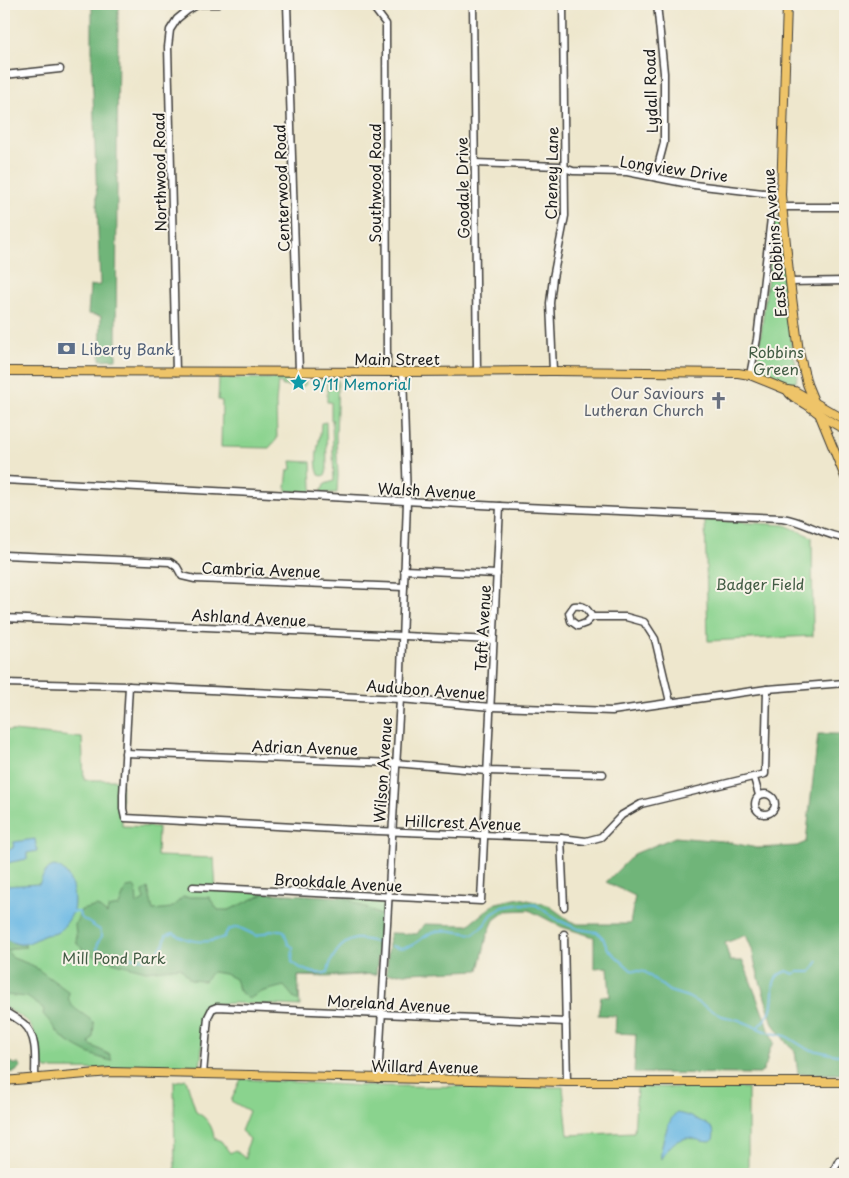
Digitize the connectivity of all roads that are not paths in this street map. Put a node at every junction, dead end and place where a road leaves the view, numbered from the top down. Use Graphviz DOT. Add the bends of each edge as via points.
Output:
graph roads {
  1 [pos="218,4"];
  2 [pos="287,4"];
  3 [pos="364,4"];
  4 [pos="473,4"];
  5 [pos="563,4"];
  6 [pos="657,4"];
  7 [pos="787,4"];
  8 [pos="60,68"];
  9 [pos="4,75"];
  10 [pos="475,163"];
  11 [pos="565,168"];
  12 [pos="655,177"];
  13 [pos="781,195"];
  14 [pos="845,206"];
  15 [pos="782,207"];
  16 [pos="771,218"];
  17 [pos="845,281"];
  18 [pos="790,282"];
  19 [pos="4,371"];
  20 [pos="300,371"];
  21 [pos="477,371"];
  22 [pos="552,371"];
  23 [pos="176,372"];
  24 [pos="387,372"];
  25 [pos="403,372"];
  26 [pos="750,375"];
  27 [pos="787,390"];
  28 [pos="814,402"];
  29 [pos="820,415"];
  30 [pos="845,420"];
  31 [pos="845,429"];
  32 [pos="845,477"];
  33 [pos="4,480"];
  34 [pos="407,501"];
  35 [pos="500,506"];
  36 [pos="845,538"];
  37 [pos="4,555"];
  38 [pos="404,570"];
  39 [pos="497,574"];
  40 [pos="404,587"];
  41 [pos="592,617"];
  42 [pos="4,618"];
  43 [pos="401,636"];
  44 [pos="493,640"];
  45 [pos="4,683"];
  46 [pos="845,683"];
  47 [pos="129,686"];
  48 [pos="767,689"];
  49 [pos="400,699"];
  50 [pos="670,702"];
  51 [pos="491,707"];
  52 [pos="125,753"];
  53 [pos="395,764"];
  54 [pos="486,771"];
  55 [pos="603,774"];
  56 [pos="754,778"];
  57 [pos="759,795"];
  58 [pos="391,832"];
  59 [pos="485,836"];
  60 [pos="561,838"];
  61 [pos="193,887"];
  62 [pos="387,897"];
  63 [pos="481,902"];
  64 [pos="564,907"];
  65 [pos="564,934"];
  66 [pos="4,1011"];
  67 [pos="381,1015"];
  68 [pos="566,1022"];
  69 [pos="203,1074"];
  70 [pos="36,1078"];
  71 [pos="378,1079"];
  72 [pos="4,1081"];
  73 [pos="567,1082"];
  74 [pos="845,1082"];
  75 [pos="845,1160"];
  76 [pos="838,1174"];
  1 -- 23 [label="street, Northwood Road" via="199,4 177,19 170,30 168,47"];
  2 -- 20 [label="street, Centerwood Road"];
  3 -- 24 [label="street, Southwood Road" via="374,8 386,24"];
  4 -- 10 [label="street, Goodale Drive"];
  5 -- 11 [label="street, Cheney Lane"];
  6 -- 12 [label="street, Lydall Road" via="664,73 664,143"];
  7 -- 13 [label="main road, East Robbins Avenue"];
  8 -- 9 [label="street"];
  10 -- 11 [label="street, Longview Drive"];
  10 -- 21 [label="street, Goodale Drive"];
  11 -- 12 [label="street, Longview Drive"];
  11 -- 22 [label="street, Cheney Lane" via="565,216 550,302"];
  12 -- 13 [label="street, Longview Drive"];
  13 -- 15 [label="main road, East Robbins Avenue"];
  14 -- 15 [label="street"];
  15 -- 18 [label="main road, East Robbins Avenue"];
  16 -- 26 [label="street, East Robbins Avenue" via="771,251"];
  17 -- 18 [label="street"];
  18 -- 28 [label="main road, East Robbins Avenue" via="799,352"];
  19 -- 23 [label="main road, Main Street"];
  20 -- 23 [label="main road, Main Street"];
  20 -- 24 [label="main road, Main Street"];
  21 -- 22 [label="main road, Main Street"];
  21 -- 25 [label="main road, Main Street"];
  22 -- 26 [label="main road, Main Street"];
  24 -- 25 [label="main road, Main Street"];
  25 -- 34 [label="street, Wilson Avenue"];
  26 -- 27 [label="main road, Main Street"];
  27 -- 28 [label="main road, Main Street"];
  27 -- 29 [label="main road"];
  28 -- 29 [label="main road, East Robbins Avenue"];
  28 -- 30 [label="main road, Main Street"];
  29 -- 31 [label="main road"];
  29 -- 32 [label="main road, East Robbins Avenue"];
  33 -- 34 [label="street, Walsh Avenue"];
  34 -- 35 [label="street, Walsh Avenue"];
  34 -- 38 [label="street, Wilson Avenue"];
  35 -- 36 [label="street, Walsh Avenue" via="782,518"];
  35 -- 39 [label="street, Taft Avenue"];
  37 -- 40 [label="street, Cambria Avenue" via="170,562 182,576 195,579"];
  38 -- 39 [label="street"];
  38 -- 40 [label="street, Wilson Avenue"];
  39 -- 44 [label="street, Taft Avenue"];
  40 -- 43 [label="street, Wilson Avenue"];
  41 -- 50 [label="street" via="626,617 644,622 655,638"];
  42 -- 43 [label="street, Ashland Avenue"];
  43 -- 44 [label="street, Ashland Avenue"];
  43 -- 49 [label="street, Wilson Avenue"];
  44 -- 51 [label="street, Taft Avenue"];
  45 -- 47 [label="street, Audubon Avenue"];
  46 -- 48 [label="street, Audubon Avenue"];
  47 -- 49 [label="street, Audubon Avenue"];
  47 -- 52 [label="street"];
  48 -- 50 [label="street, Audubon Avenue"];
  48 -- 56 [label="street" via="765,774"];
  49 -- 51 [label="street, Audubon Avenue"];
  49 -- 53 [label="street, Wilson Avenue"];
  50 -- 51 [label="street, Audubon Avenue" via="612,711"];
  51 -- 54 [label="street, Taft Avenue"];
  52 -- 53 [label="street, Adrian Avenue"];
  52 -- 58 [label="street, Hillcrest Avenue" via="125,818"];
  53 -- 54 [label="street, Adrian Avenue"];
  53 -- 58 [label="street, Wilson Avenue"];
  54 -- 55 [label="street, Adrian Avenue"];
  54 -- 59 [label="street, Taft Avenue"];
  56 -- 57 [label="street"];
  56 -- 60 [label="street, Hillcrest Avenue" via="641,804 622,815 601,837 586,841"];
  58 -- 59 [label="street, Hillcrest Avenue"];
  58 -- 62 [label="street, Wilson Avenue"];
  59 -- 60 [label="street, Hillcrest Avenue"];
  59 -- 63 [label="street, Taft Avenue"];
  60 -- 64 [label="street"];
  61 -- 62 [label="street, Brookdale Avenue"];
  62 -- 63 [label="street, Brookdale Avenue"];
  62 -- 67 [label="street, Wilson Avenue"];
  65 -- 68 [label="street"];
  66 -- 70 [label="street" via="25,1025 31,1034"];
  67 -- 68 [label="street, Moreland Avenue"];
  67 -- 69 [label="street, Moreland Avenue" via="217,1007 208,1017"];
  67 -- 71 [label="street, Wilson Avenue"];
  68 -- 73 [label="street"];
  69 -- 70 [label="main road, Willard Avenue" via="110,1072"];
  69 -- 71 [label="main road, Willard Avenue"];
  70 -- 72 [label="main road, Willard Avenue"];
  71 -- 73 [label="main road, Willard Avenue"];
  73 -- 74 [label="main road, Willard Avenue"];
  75 -- 76 [label="street" via="836,1164 834,1170"];
}
